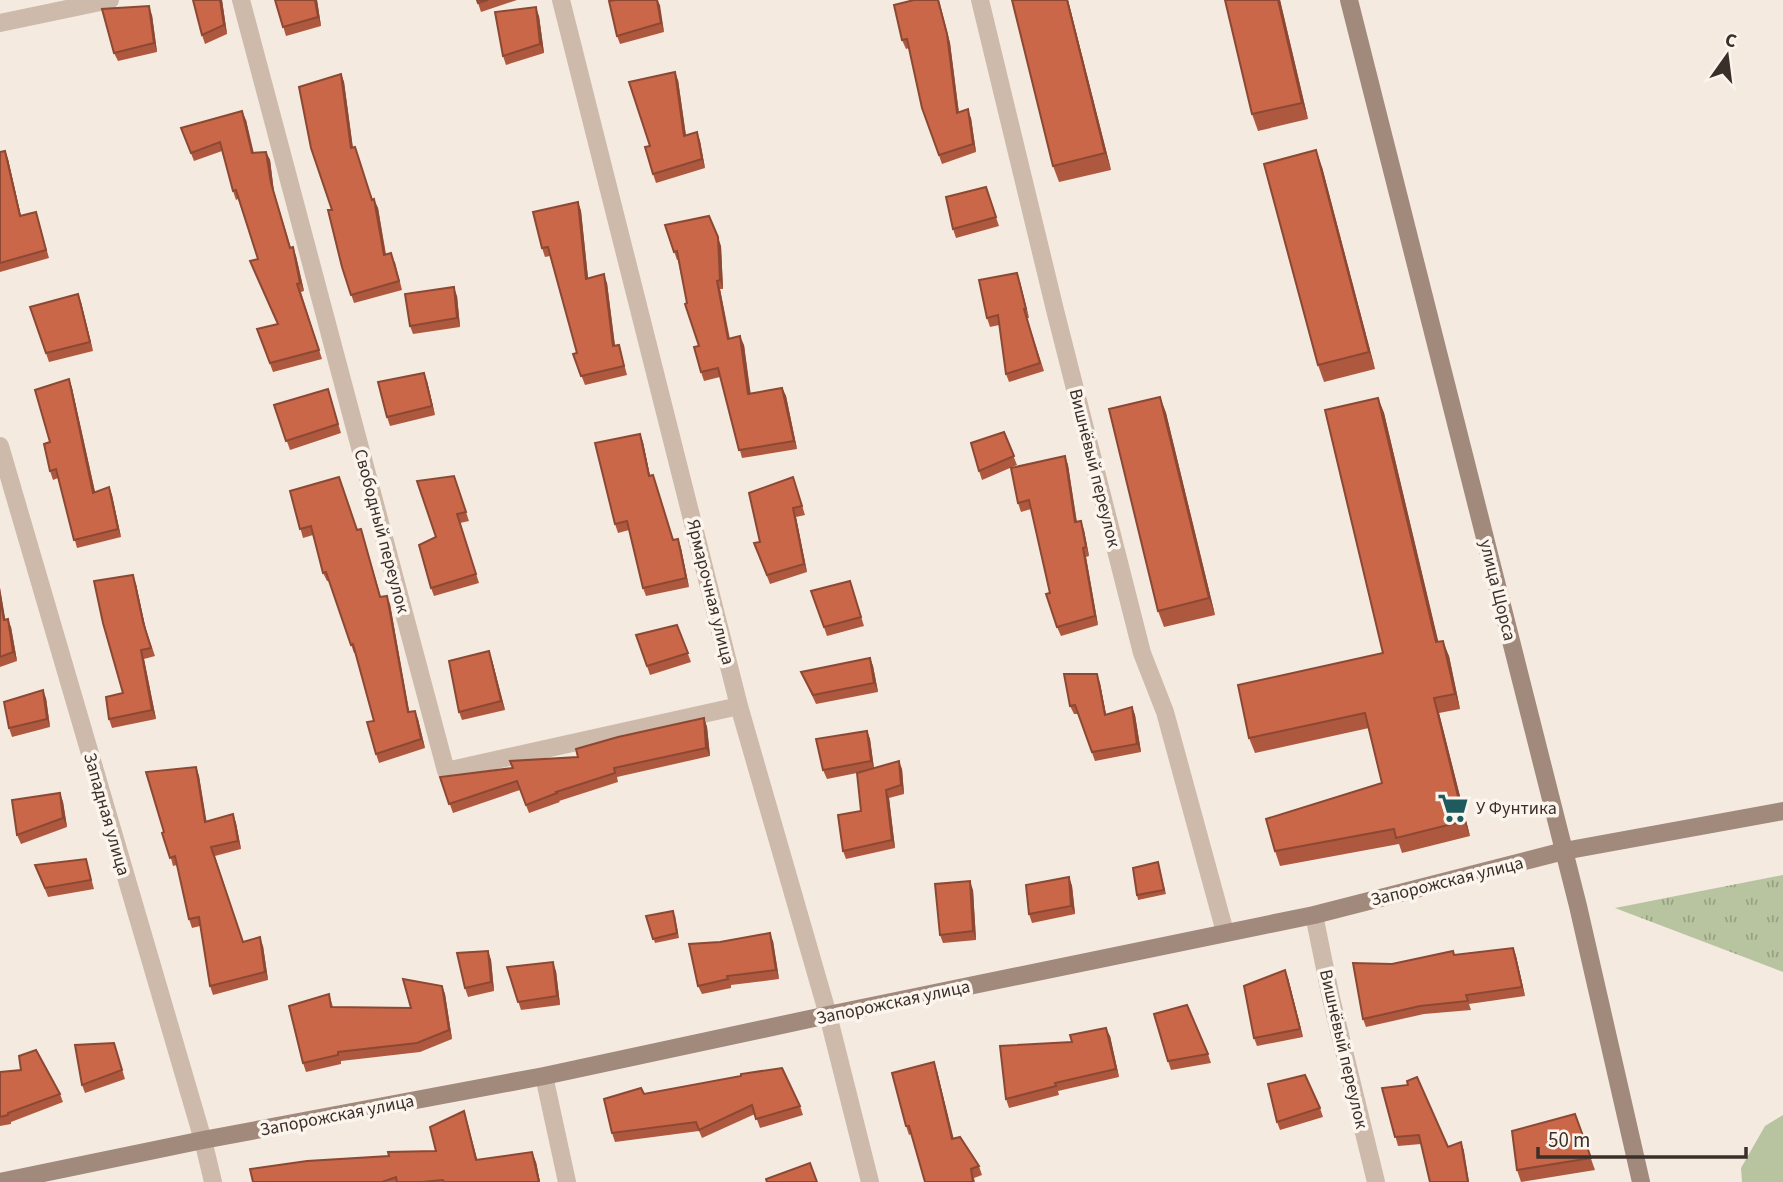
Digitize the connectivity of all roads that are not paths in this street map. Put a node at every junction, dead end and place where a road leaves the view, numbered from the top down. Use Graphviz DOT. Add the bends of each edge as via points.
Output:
graph roads {
  1 [pos="110,0"];
  2 [pos="241,0"];
  3 [pos="561,0"];
  4 [pos="980,0"];
  5 [pos="1349,0"];
  6 [pos="0,23"];
  7 [pos="0,446"];
  8 [pos="739,706"];
  9 [pos="1783,811"];
  10 [pos="1564,851"];
  11 [pos="1314,915"];
  12 [pos="1225,932"];
  13 [pos="828,1015"];
  14 [pos="544,1076"];
  15 [pos="203,1140"];
  16 [pos="0,1182"];
  17 [pos="213,1182"];
  18 [pos="567,1182"];
  19 [pos="870,1182"];
  20 [pos="1376,1182"];
  21 [pos="1641,1182"];
  1 -- 6 [label="street"];
  2 -- 8 [label="street, Свободный переулок" via="446,771"];
  3 -- 8 [label="street, Ярмарочная улица"];
  4 -- 12 [label="street, Вишнёвый переулок" via="1142,653 1165,712"];
  5 -- 10 [label="street, улица Щорса"];
  7 -- 15 [label="street, Западная улица"];
  8 -- 13 [label="street, Ярмарочная улица"];
  9 -- 10 [label="street, Запорожская улица"];
  10 -- 11 [label="street, Запорожская улица"];
  10 -- 21 [label="street, улица Щорса"];
  11 -- 12 [label="street, Запорожская улица"];
  11 -- 20 [label="street, Вишнёвый переулок"];
  12 -- 13 [label="street, Запорожская улица"];
  13 -- 14 [label="street, Запорожская улица"];
  13 -- 19 [label="street, Ярмарочная улица"];
  14 -- 15 [label="street, Запорожская улица"];
  14 -- 18 [label="street"];
  15 -- 16 [label="street, Запорожская улица"];
  15 -- 17 [label="street, Западная улица"];
}
